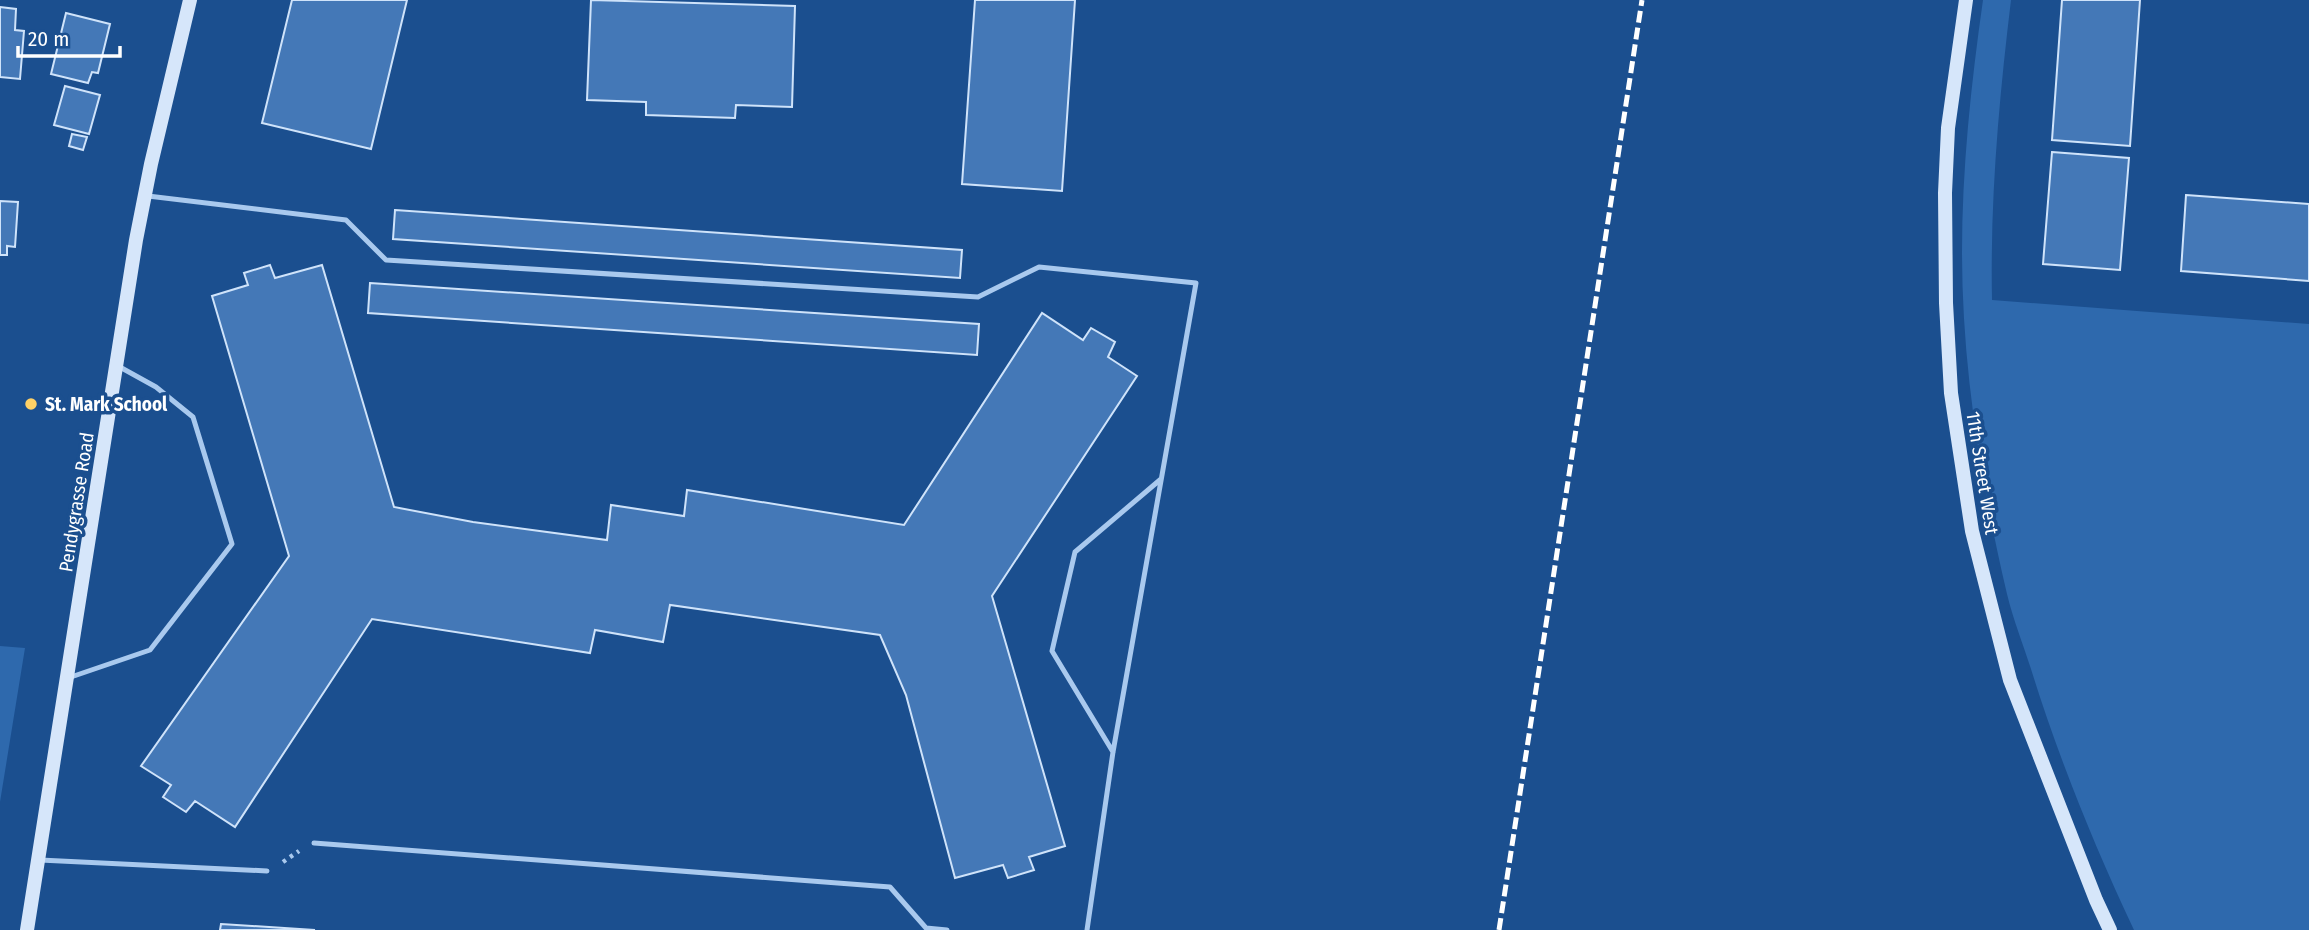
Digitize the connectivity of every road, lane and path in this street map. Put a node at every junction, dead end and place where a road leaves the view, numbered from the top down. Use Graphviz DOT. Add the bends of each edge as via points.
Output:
graph roads {
  1 [pos="190,0"];
  2 [pos="1966,0"];
  3 [pos="145,195"];
  4 [pos="118,366"];
  5 [pos="1162,479"];
  6 [pos="65,679"];
  7 [pos="1113,752"];
  8 [pos="314,843"];
  9 [pos="37,860"];
  10 [pos="267,871"];
  11 [pos="27,930"];
  12 [pos="947,930"];
  13 [pos="1087,930"];
  14 [pos="2110,930"];
  1 -- 3 [label="street, Pendygrasse Road"];
  2 -- 14 [label="street, 11th Street West" via="1948,128 1945,248 1951,393 1972,531 2010,680"];
  3 -- 4 [label="street, Pendygrasse Road"];
  3 -- 5 [label="lane" via="346,220 386,260 978,297 1039,267 1196,283"];
  4 -- 6 [label="street, Pendygrasse Road"];
  4 -- 6 [label="lane" via="156,387 193,417 232,544 150,650"];
  5 -- 7 [label="lane"];
  5 -- 7 [label="lane" via="1074,552 1052,652"];
  6 -- 9 [label="street, Pendygrasse Road"];
  7 -- 13 [label="lane"];
  8 -- 10 [label="path"];
  8 -- 12 [label="lane" via="890,887 926,928"];
  9 -- 10 [label="lane"];
  9 -- 11 [label="street, Pendygrasse Road"];
}
